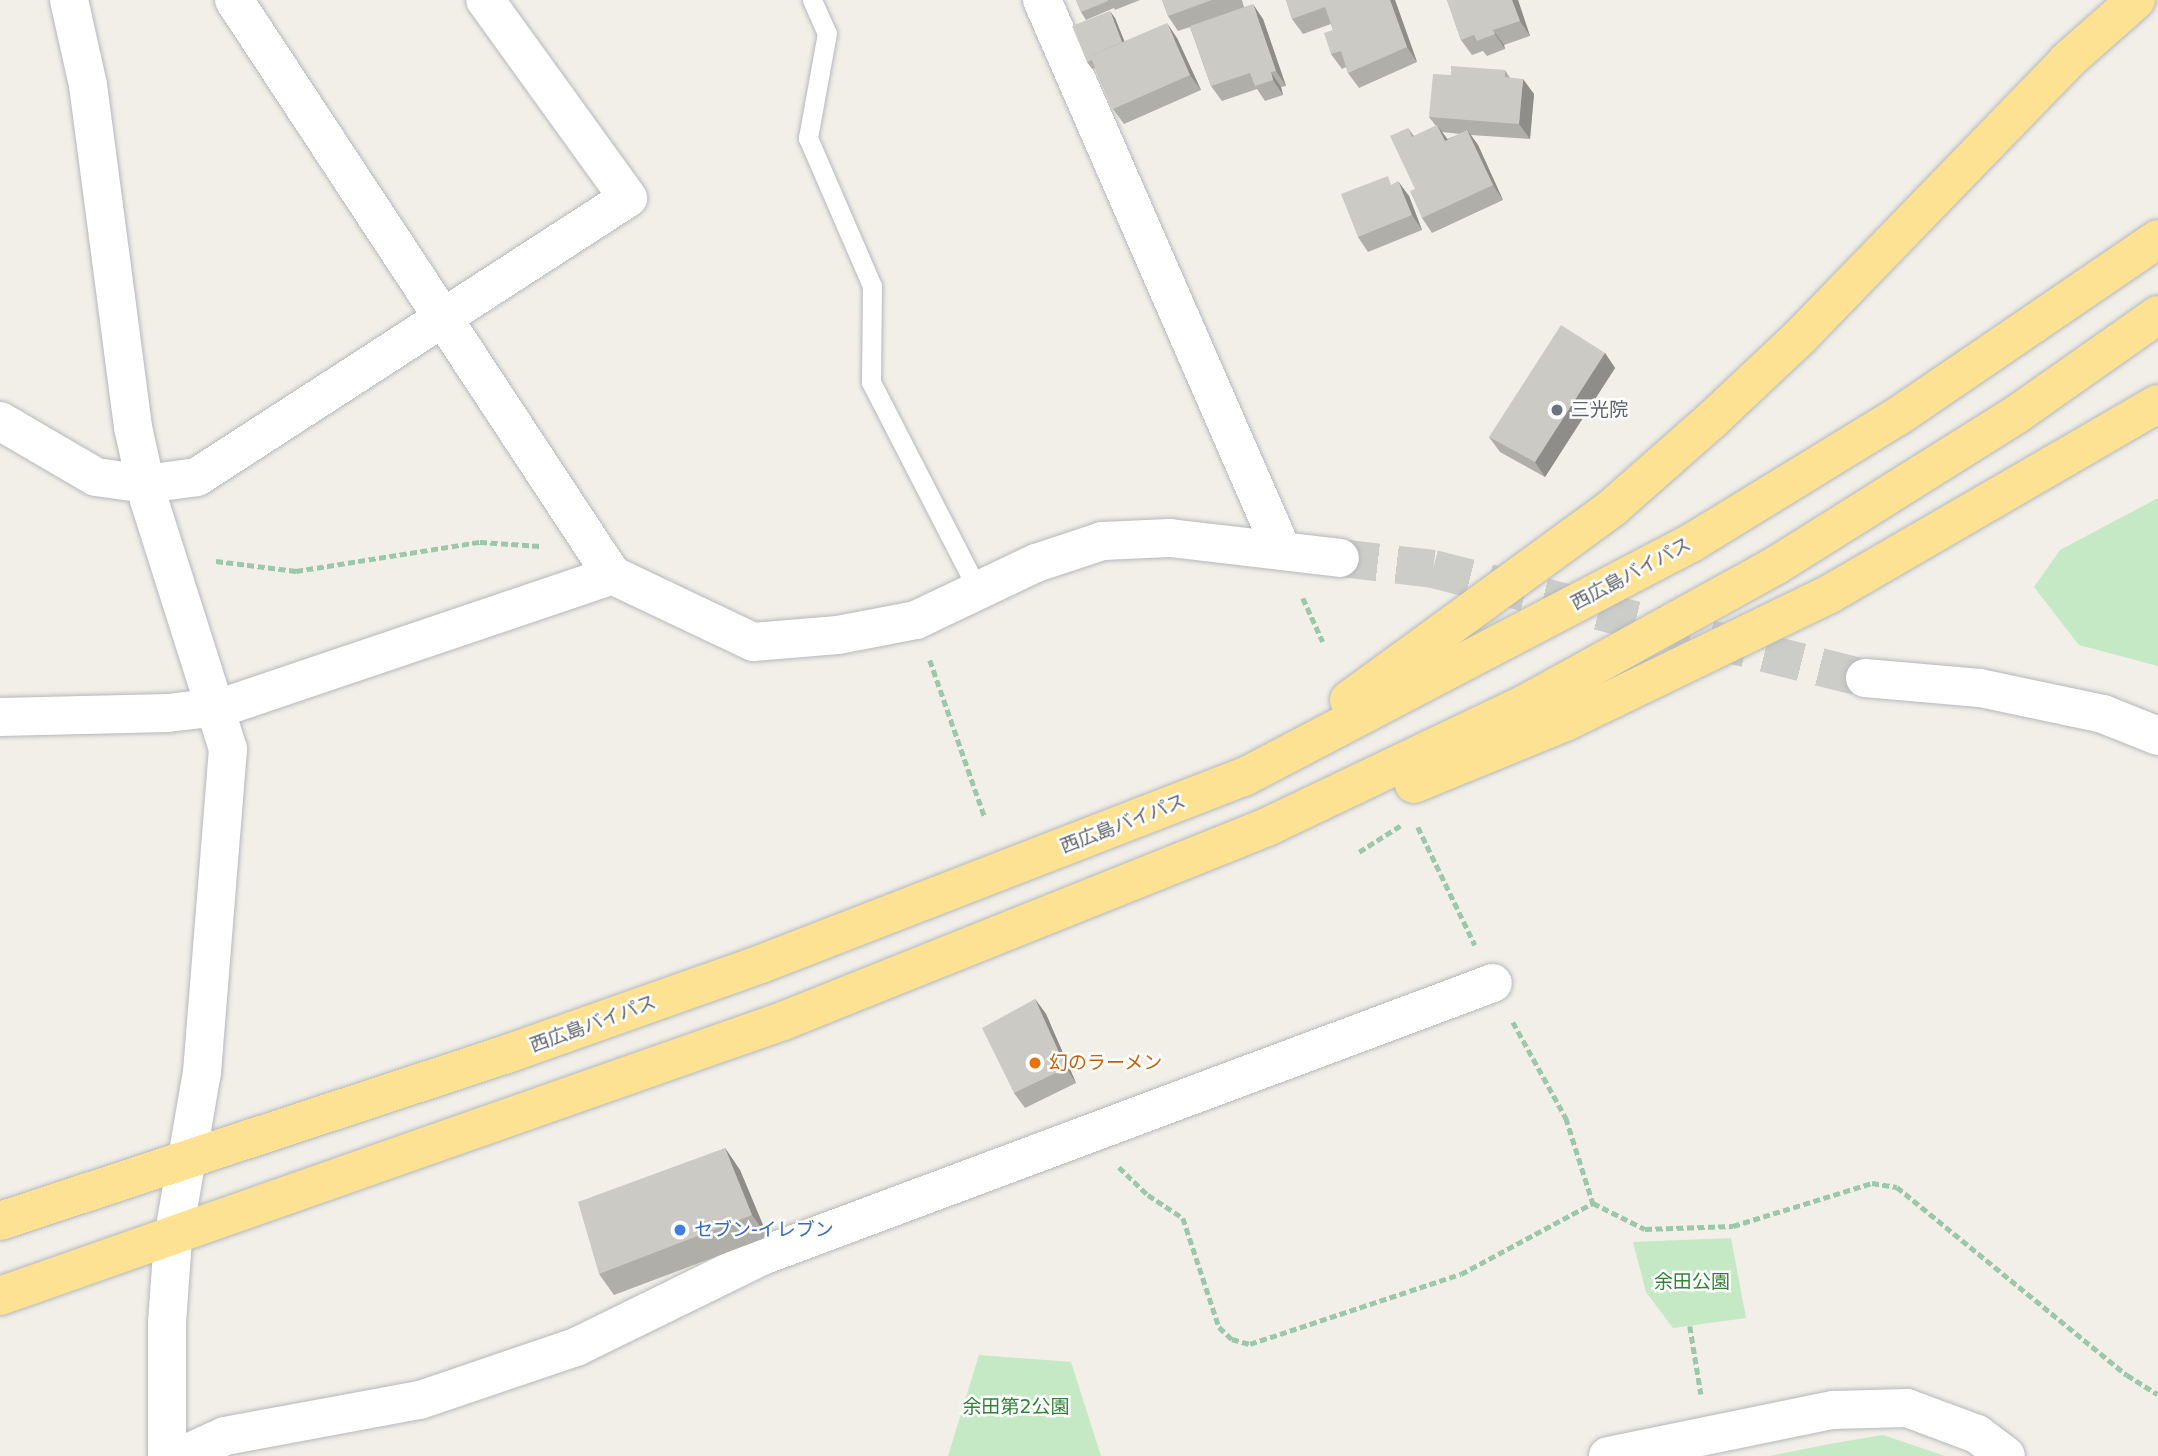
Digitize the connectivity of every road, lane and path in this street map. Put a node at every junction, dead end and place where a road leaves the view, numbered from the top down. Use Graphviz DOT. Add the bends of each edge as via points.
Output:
graph roads {
  1 [pos="69,0"];
  2 [pos="234,0"];
  3 [pos="485,0"];
  4 [pos="812,0"];
  5 [pos="1042,0"];
  6 [pos="2136,0"];
  7 [pos="2158,239"];
  8 [pos="2158,315"];
  9 [pos="443,320"];
  10 [pos="2158,404"];
  11 [pos="0,421"];
  12 [pos="146,484"];
  13 [pos="1281,548"];
  14 [pos="164,549"];
  15 [pos="549,550"];
  16 [pos="1340,558"];
  17 [pos="612,575"];
  18 [pos="979,592"];
  19 [pos="916,620"];
  20 [pos="1865,678"];
  21 [pos="218,707"];
  22 [pos="0,717"];
  23 [pos="2158,736"];
  24 [pos="1246,776"];
  25 [pos="1414,817"];
  26 [pos="985,818"];
  27 [pos="1403,824"];
  28 [pos="1359,852"];
  29 [pos="1135,883"];
  30 [pos="1493,983"];
  31 [pos="1087,1136"];
  32 [pos="187,1158"];
  33 [pos="1593,1203"];
  34 [pos="0,1221"];
  35 [pos="173,1239"];
  36 [pos="0,1296"];
  37 [pos="1690,1326"];
  38 [pos="2158,1394"];
  39 [pos="1708,1436"];
  40 [pos="167,1456"];
  41 [pos="180,1456"];
  42 [pos="1608,1456"];
  43 [pos="2006,1456"];
  1 -- 12 [label="street" via="86,71 121,353"];
  2 -- 9 [label="street"];
  3 -- 9 [label="street" via="628,198"];
  4 -- 18 [label="lane" via="827,33 808,138 872,286 871,382"];
  5 -- 13 [label="street"];
  6 -- 24 [label="highway" via="2067,61 1774,362 1612,508"];
  7 -- 24 [label="highway, 西広島バイパス" via="1897,416 1691,543"];
  8 -- 29 [label="highway" via="1898,491 1651,636 1409,761"];
  9 -- 12 [label="street" via="197,477"];
  9 -- 17 [label="street"];
  10 -- 29 [label="highway" via="1956,524 1698,661 1430,778"];
  11 -- 12 [label="street" via="96,477"];
  12 -- 14 [label="street"];
  13 -- 16 [label="street"];
  13 -- 18 [label="street" via="1170,538 1102,541 1068,550"];
  14 -- 15 [label="path" via="233,565 296,570 480,542"];
  14 -- 21 [label="street"];
  17 -- 19 [label="street" via="753,642 838,635"];
  17 -- 21 [label="street"];
  18 -- 19 [label="street"];
  19 -- 26 [label="path"];
  20 -- 23 [label="street" via="1980,688 2103,714"];
  21 -- 22 [label="street" via="168,713"];
  21 -- 32 [label="street" via="228,762 202,1072"];
  24 -- 32 [label="highway, 西広島バイパス" via="761,964 507,1055"];
  25 -- 30 [label="path"];
  27 -- 28 [label="path"];
  29 -- 35 [label="highway" via="783,1021"];
  30 -- 31 [label="street"];
  30 -- 33 [label="path" via="1566,1118"];
  31 -- 33 [label="path" via="1148,1195 1183,1218 1219,1327 1232,1339 1250,1344 1461,1274"];
  31 -- 41 [label="street" via="762,1256 576,1347 420,1400 225,1436"];
  32 -- 34 [label="highway, 西広島バイパス"];
  32 -- 35 [label="street"];
  33 -- 38 [label="path" via="1645,1229 1733,1226 1872,1183 1897,1187 2127,1376"];
  35 -- 36 [label="highway"];
  35 -- 40 [label="street" via="167,1322"];
  37 -- 39 [label="path"];
  39 -- 42 [label="street"];
  39 -- 43 [label="street" via="1833,1410 1907,1408 1977,1434"];
}
